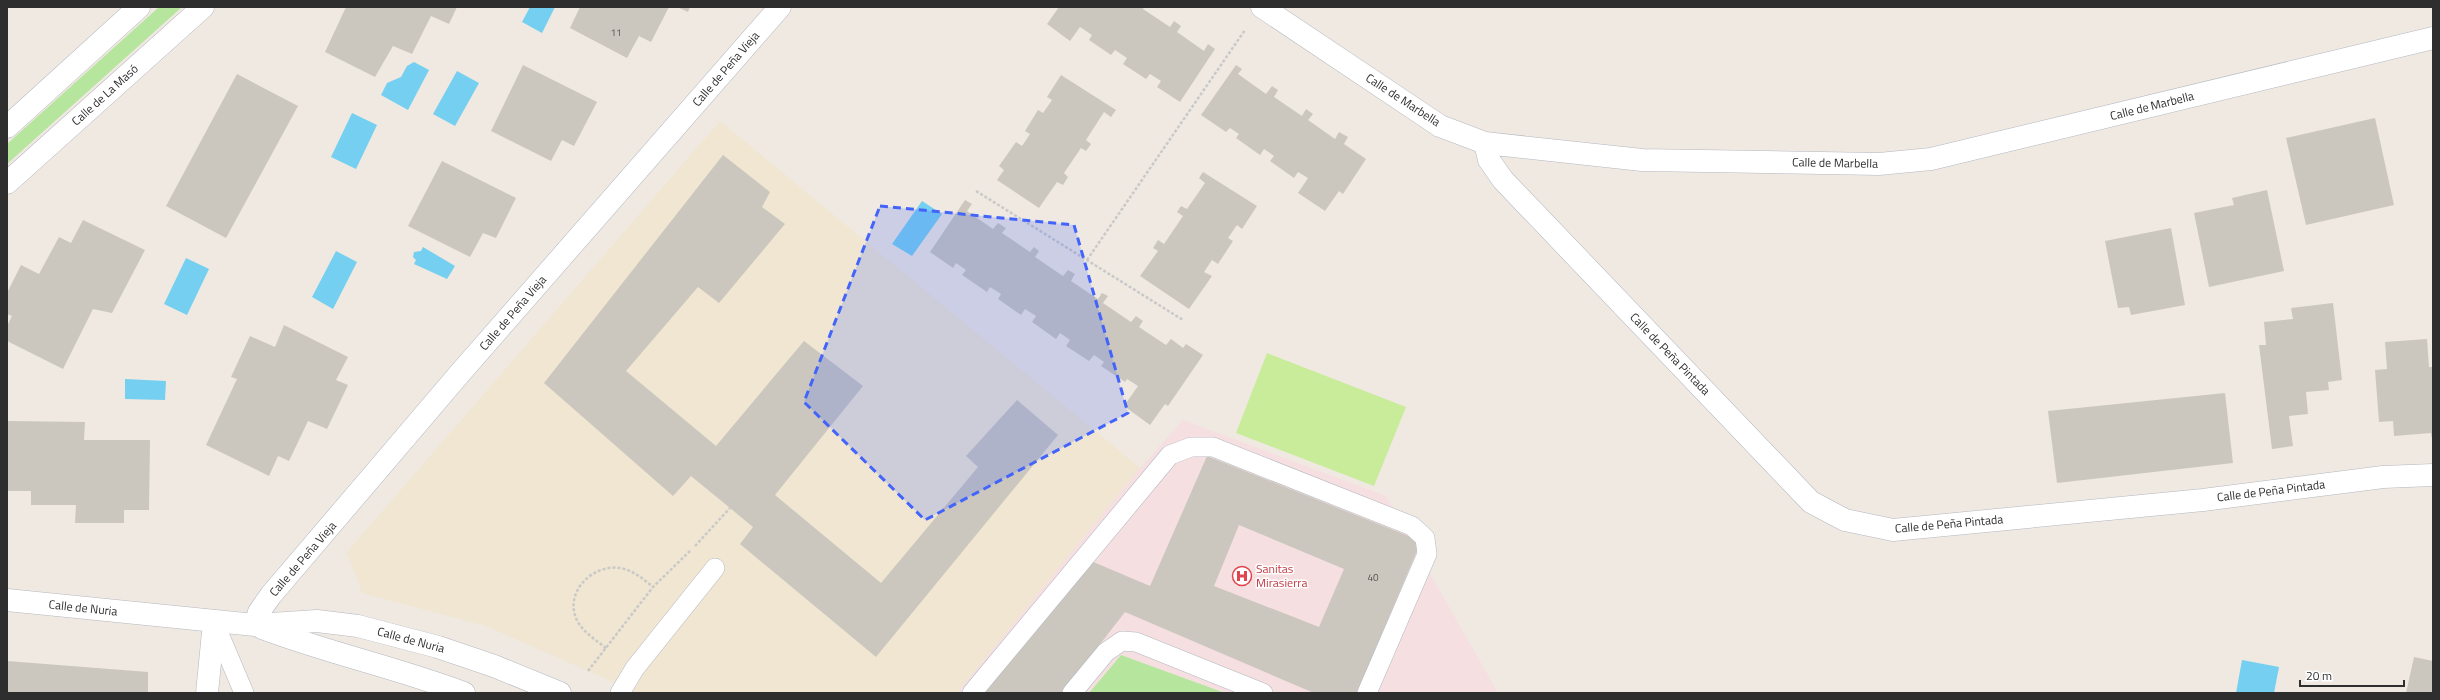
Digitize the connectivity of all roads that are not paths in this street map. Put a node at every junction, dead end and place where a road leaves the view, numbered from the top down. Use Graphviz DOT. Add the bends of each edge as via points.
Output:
graph roads {
  1 [pos="139,7"];
  2 [pos="203,7"];
  3 [pos="780,7"];
  4 [pos="1262,7"];
  5 [pos="2433,38"];
  6 [pos="7,127"];
  7 [pos="1485,143"];
  8 [pos="7,183"];
  9 [pos="2433,475"];
  10 [pos="715,568"];
  11 [pos="7,600"];
  12 [pos="214,622"];
  13 [pos="255,625"];
  14 [pos="207,693"];
  15 [pos="244,693"];
  16 [pos="464,693"];
  17 [pos="560,693"];
  18 [pos="620,693"];
  19 [pos="972,693"];
  20 [pos="1072,693"];
  21 [pos="1263,693"];
  22 [pos="1367,693"];
  1 -- 6 [label="street"];
  2 -- 8 [label="street, Calle de La Masó"];
  3 -- 13 [label="street, Calle de Peña Vieja" via="460,372 271,595 259,612"];
  4 -- 7 [label="street, Calle de Marbella" via="1440,126"];
  5 -- 7 [label="street, Calle de Marbella" via="1931,159 1879,164 1642,160"];
  7 -- 9 [label="street, Calle de Peña Pintada" via="1489,160 1503,180 1811,502 1846,520 1893,530 2203,500 2383,477"];
  10 -- 18 [label="lane" via="635,668"];
  11 -- 12 [label="street, Calle de Nuria"];
  12 -- 13 [label="street, Calle de Nuria"];
  12 -- 14 [label="street"];
  12 -- 15 [label="lane"];
  13 -- 16 [label="street, Calle de Nuria"];
  13 -- 17 [label="street, Calle de Nuria" via="317,622 358,626 438,647"];
  19 -- 22 [label="lane" via="1170,455 1191,447 1213,447 1412,526 1425,538 1427,554"];
  20 -- 21 [label="lane" via="1106,652 1122,641 1136,642"];
}
